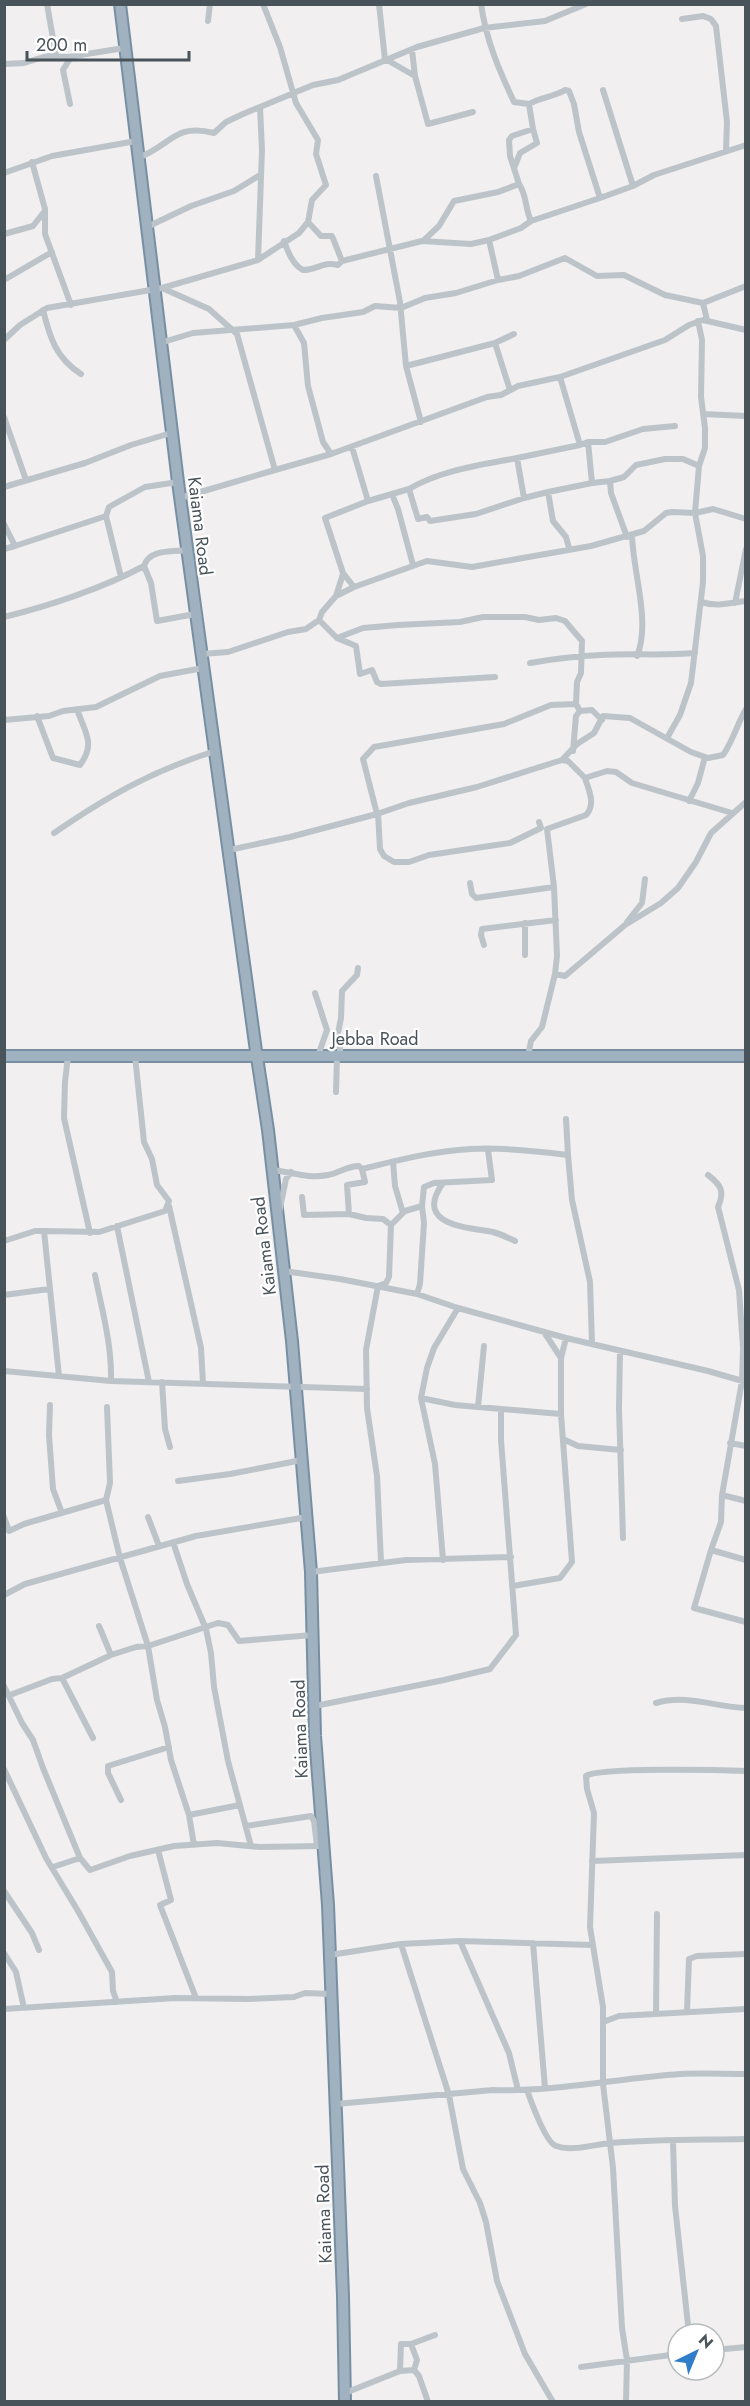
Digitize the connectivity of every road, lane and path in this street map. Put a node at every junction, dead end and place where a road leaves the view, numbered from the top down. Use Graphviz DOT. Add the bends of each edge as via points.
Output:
graph roads {
  1 [pos="47,4"];
  2 [pos="120,4"];
  3 [pos="210,4"];
  4 [pos="263,4"];
  5 [pos="379,4"];
  6 [pos="482,4"];
  7 [pos="586,4"];
  8 [pos="682,19"];
  9 [pos="208,21"];
  10 [pos="484,27"];
  11 [pos="124,48"];
  12 [pos="412,50"];
  13 [pos="56,57"];
  14 [pos="71,57"];
  15 [pos="386,60"];
  16 [pos="4,64"];
  17 [pos="416,76"];
  18 [pos="603,90"];
  19 [pos="293,94"];
  20 [pos="70,104"];
  21 [pos="529,104"];
  22 [pos="260,107"];
  23 [pos="472,112"];
  24 [pos="243,114"];
  25 [pos="259,123"];
  26 [pos="533,129"];
  27 [pos="136,141"];
  28 [pos="746,145"];
  29 [pos="726,150"];
  30 [pos="138,158"];
  31 [pos="32,162"];
  32 [pos="515,166"];
  33 [pos="4,173"];
  34 [pos="260,175"];
  35 [pos="376,176"];
  36 [pos="519,183"];
  37 [pos="633,186"];
  38 [pos="600,198"];
  39 [pos="45,209"];
  40 [pos="531,221"];
  41 [pos="308,222"];
  42 [pos="33,226"];
  43 [pos="147,227"];
  44 [pos="4,234"];
  45 [pos="45,234"];
  46 [pos="489,240"];
  47 [pos="284,241"];
  48 [pos="422,241"];
  49 [pos="392,249"];
  50 [pos="52,252"];
  51 [pos="258,260"];
  52 [pos="342,261"];
  53 [pos="4,280"];
  54 [pos="498,280"];
  55 [pos="746,286"];
  56 [pos="158,289"];
  57 [pos="704,303"];
  58 [pos="71,305"];
  59 [pos="401,308"];
  60 [pos="44,310"];
  61 [pos="707,320"];
  62 [pos="698,321"];
  63 [pos="294,325"];
  64 [pos="746,330"];
  65 [pos="234,331"];
  66 [pos="514,334"];
  67 [pos="4,340"];
  68 [pos="160,343"];
  69 [pos="495,343"];
  70 [pos="406,366"];
  71 [pos="81,374"];
  72 [pos="560,377"];
  73 [pos="510,390"];
  74 [pos="703,414"];
  75 [pos="746,416"];
  76 [pos="4,417"];
  77 [pos="421,422"];
  78 [pos="675,426"];
  79 [pos="171,433"];
  80 [pos="588,442"];
  81 [pos="580,445"];
  82 [pos="352,447"];
  83 [pos="331,454"];
  84 [pos="517,458"];
  85 [pos="699,466"];
  86 [pos="275,470"];
  87 [pos="26,480"];
  88 [pos="610,481"];
  89 [pos="178,482"];
  90 [pos="592,483"];
  91 [pos="4,487"];
  92 [pos="410,489"];
  93 [pos="548,492"];
  94 [pos="392,494"];
  95 [pos="180,498"];
  96 [pos="524,498"];
  97 [pos="368,501"];
  98 [pos="695,513"];
  99 [pos="106,516"];
  100 [pos="746,519"];
  101 [pos="4,524"];
  102 [pos="629,536"];
  103 [pos="15,546"];
  104 [pos="569,548"];
  105 [pos="4,549"];
  106 [pos="746,549"];
  107 [pos="187,550"];
  108 [pos="413,565"];
  109 [pos="144,566"];
  110 [pos="343,573"];
  111 [pos="121,577"];
  112 [pos="354,587"];
  113 [pos="336,596"];
  114 [pos="746,601"];
  115 [pos="701,602"];
  116 [pos="735,603"];
  117 [pos="195,614"];
  118 [pos="4,617"];
  119 [pos="319,620"];
  120 [pos="337,638"];
  121 [pos="695,653"];
  122 [pos="201,654"];
  123 [pos="637,656"];
  124 [pos="582,657"];
  125 [pos="530,663"];
  126 [pos="203,668"];
  127 [pos="495,676"];
  128 [pos="576,704"];
  129 [pos="746,709"];
  130 [pos="77,710"];
  131 [pos="580,711"];
  132 [pos="37,716"];
  133 [pos="4,720"];
  134 [pos="602,720"];
  135 [pos="667,738"];
  136 [pos="215,751"];
  137 [pos="573,751"];
  138 [pos="705,757"];
  139 [pos="562,760"];
  140 [pos="585,778"];
  141 [pos="689,801"];
  142 [pos="746,802"];
  143 [pos="378,813"];
  144 [pos="732,813"];
  145 [pos="539,822"];
  146 [pos="54,833"];
  147 [pos="229,850"];
  148 [pos="645,879"];
  149 [pos="470,883"];
  150 [pos="554,887"];
  151 [pos="638,908"];
  152 [pos="647,911"];
  153 [pos="556,920"];
  154 [pos="525,923"];
  155 [pos="624,925"];
  156 [pos="484,945"];
  157 [pos="525,955"];
  158 [pos="358,968"];
  159 [pos="555,974"];
  160 [pos="315,993"];
  161 [pos="4,1050"];
  162 [pos="320,1050"];
  163 [pos="746,1050"];
  164 [pos="529,1051"];
  165 [pos="338,1053"];
  166 [pos="257,1054"];
  167 [pos="4,1056"];
  168 [pos="68,1056"];
  169 [pos="135,1056"];
  170 [pos="746,1056"];
  171 [pos="336,1092"];
  172 [pos="567,1119"];
  173 [pos="488,1150"];
  174 [pos="568,1155"];
  175 [pos="393,1162"];
  176 [pos="362,1169"];
  177 [pos="272,1170"];
  178 [pos="291,1172"];
  179 [pos="708,1175"];
  180 [pos="443,1183"];
  181 [pos="302,1197"];
  182 [pos="169,1206"];
  183 [pos="422,1206"];
  184 [pos="403,1213"];
  185 [pos="349,1214"];
  186 [pos="277,1216"];
  187 [pos="391,1225"];
  188 [pos="117,1226"];
  189 [pos="44,1230"];
  190 [pos="90,1233"];
  191 [pos="4,1241"];
  192 [pos="515,1241"];
  193 [pos="284,1271"];
  194 [pos="95,1275"];
  195 [pos="378,1286"];
  196 [pos="49,1289"];
  197 [pos="4,1294"];
  198 [pos="417,1294"];
  199 [pos="458,1308"];
  200 [pos="544,1332"];
  201 [pos="566,1338"];
  202 [pos="592,1344"];
  203 [pos="484,1346"];
  204 [pos="620,1352"];
  205 [pos="561,1358"];
  206 [pos="4,1371"];
  207 [pos="59,1376"];
  208 [pos="111,1381"];
  209 [pos="744,1381"];
  210 [pos="149,1382"];
  211 [pos="162,1382"];
  212 [pos="203,1383"];
  213 [pos="296,1385"];
  214 [pos="367,1389"];
  215 [pos="421,1398"];
  216 [pos="50,1405"];
  217 [pos="107,1407"];
  218 [pos="478,1407"];
  219 [pos="501,1410"];
  220 [pos="561,1414"];
  221 [pos="563,1439"];
  222 [pos="730,1443"];
  223 [pos="746,1446"];
  224 [pos="170,1447"];
  225 [pos="621,1450"];
  226 [pos="302,1460"];
  227 [pos="178,1481"];
  228 [pos="722,1495"];
  229 [pos="106,1500"];
  230 [pos="746,1501"];
  231 [pos="62,1513"];
  232 [pos="4,1517"];
  233 [pos="148,1517"];
  234 [pos="307,1517"];
  235 [pos="7,1532"];
  236 [pos="623,1538"];
  237 [pos="173,1542"];
  238 [pos="159,1546"];
  239 [pos="711,1550"];
  240 [pos="511,1557"];
  241 [pos="120,1558"];
  242 [pos="442,1560"];
  243 [pos="746,1560"];
  244 [pos="381,1562"];
  245 [pos="311,1572"];
  246 [pos="513,1586"];
  247 [pos="4,1594"];
  248 [pos="746,1622"];
  249 [pos="99,1626"];
  250 [pos="206,1629"];
  251 [pos="314,1635"];
  252 [pos="148,1646"];
  253 [pos="111,1656"];
  254 [pos="62,1678"];
  255 [pos="4,1686"];
  256 [pos="10,1695"];
  257 [pos="656,1703"];
  258 [pos="315,1706"];
  259 [pos="746,1708"];
  260 [pos="93,1738"];
  261 [pos="169,1747"];
  262 [pos="4,1769"];
  263 [pos="746,1771"];
  264 [pos="120,1800"];
  265 [pos="240,1805"];
  266 [pos="189,1815"];
  267 [pos="246,1826"];
  268 [pos="194,1845"];
  269 [pos="251,1846"];
  270 [pos="320,1846"];
  271 [pos="158,1850"];
  272 [pos="746,1855"];
  273 [pos="80,1858"];
  274 [pos="592,1861"];
  275 [pos="53,1867"];
  276 [pos="4,1891"];
  277 [pos="657,1914"];
  278 [pos="460,1941"];
  279 [pos="533,1943"];
  280 [pos="401,1944"];
  281 [pos="592,1945"];
  282 [pos="39,1950"];
  283 [pos="4,1953"];
  284 [pos="746,1954"];
  285 [pos="330,1955"];
  286 [pos="331,1994"];
  287 [pos="196,1998"];
  288 [pos="117,2002"];
  289 [pos="24,2008"];
  290 [pos="746,2009"];
  291 [pos="4,2010"];
  292 [pos="687,2012"];
  293 [pos="656,2013"];
  294 [pos="603,2022"];
  295 [pos="746,2074"];
  296 [pos="603,2084"];
  297 [pos="545,2088"];
  298 [pos="518,2090"];
  299 [pos="527,2090"];
  300 [pos="449,2095"];
  301 [pos="336,2103"];
  302 [pos="746,2139"];
  303 [pos="673,2141"];
  304 [pos="611,2143"];
  305 [pos="688,2322"];
  306 [pos="435,2336"];
  307 [pos="411,2344"];
  308 [pos="746,2347"];
  309 [pos="726,2349"];
  310 [pos="666,2355"];
  311 [pos="627,2360"];
  312 [pos="581,2367"];
  313 [pos="414,2370"];
  314 [pos="400,2372"];
  315 [pos="345,2397"];
  316 [pos="428,2402"];
  317 [pos="553,2402"];
  318 [pos="626,2402"];
  1 -- 13 [label="street"];
  2 -- 11 [label="highway, Kaiama Road"];
  3 -- 9 [label="street"];
  4 -- 19 [label="street"];
  5 -- 15 [label="street"];
  6 -- 10 [label="street"];
  7 -- 10 [label="street" via="545,21"];
  8 -- 29 [label="street" via="703,16 716,26 727,122"];
  10 -- 12 [label="street"];
  10 -- 21 [label="street" via="514,102"];
  11 -- 14 [label="street"];
  11 -- 27 [label="highway, Kaiama Road"];
  12 -- 15 [label="street"];
  12 -- 17 [label="street"];
  13 -- 14 [label="street"];
  13 -- 16 [label="street"];
  14 -- 20 [label="street" via="63,70"];
  15 -- 17 [label="street"];
  15 -- 19 [label="street"];
  17 -- 23 [label="street" via="428,124"];
  18 -- 37 [label="street"];
  19 -- 22 [label="street"];
  19 -- 41 [label="street" via="318,140 316,154 326,185 312,200"];
  21 -- 26 [label="street"];
  21 -- 38 [label="street" via="569,91"];
  22 -- 24 [label="street"];
  22 -- 25 [label="street"];
  24 -- 25 [label="street"];
  24 -- 30 [label="street" via="214,133 199,129 175,135"];
  25 -- 34 [label="street"];
  26 -- 32 [label="street" via="537,143 520,153"];
  26 -- 32 [label="street" via="509,140"];
  27 -- 30 [label="highway, Kaiama Road"];
  27 -- 31 [label="street"];
  28 -- 29 [label="street"];
  29 -- 37 [label="street"];
  30 -- 43 [label="highway, Kaiama Road"];
  31 -- 33 [label="street"];
  31 -- 39 [label="street"];
  32 -- 36 [label="street"];
  34 -- 43 [label="street" via="234,191"];
  34 -- 51 [label="street"];
  35 -- 49 [label="street"];
  36 -- 40 [label="street"];
  36 -- 48 [label="street" via="498,192 454,201 439,226"];
  37 -- 38 [label="street"];
  38 -- 40 [label="street"];
  39 -- 42 [label="street"];
  39 -- 45 [label="street"];
  40 -- 46 [label="street"];
  41 -- 47 [label="street" via="299,233"];
  41 -- 52 [label="street" via="321,236 332,236"];
  42 -- 44 [label="street"];
  42 -- 45 [label="street"];
  43 -- 56 [label="highway, Kaiama Road"];
  45 -- 50 [label="street"];
  46 -- 48 [label="street" via="471,244"];
  46 -- 54 [label="street"];
  47 -- 51 [label="street"];
  47 -- 52 [label="street" via="303,270"];
  48 -- 49 [label="street"];
  49 -- 52 [label="street"];
  49 -- 59 [label="street"];
  50 -- 53 [label="street"];
  50 -- 58 [label="street"];
  51 -- 56 [label="street"];
  54 -- 57 [label="street" via="565,258 597,276 624,275 665,295"];
  54 -- 59 [label="street"];
  55 -- 57 [label="street"];
  56 -- 58 [label="street"];
  56 -- 65 [label="street" via="209,309"];
  56 -- 68 [label="highway, Kaiama Road"];
  57 -- 61 [label="street"];
  58 -- 60 [label="street"];
  59 -- 63 [label="street" via="375,306 363,312"];
  59 -- 70 [label="street"];
  60 -- 67 [label="street"];
  60 -- 71 [label="street" via="52,344 67,365"];
  61 -- 62 [label="street"];
  61 -- 64 [label="street"];
  62 -- 72 [label="street" via="665,340"];
  62 -- 74 [label="street"];
  63 -- 65 [label="street"];
  63 -- 83 [label="street" via="304,344 308,386 323,442"];
  65 -- 68 [label="street" via="193,333"];
  65 -- 86 [label="street"];
  66 -- 69 [label="street"];
  68 -- 79 [label="highway, Kaiama Road"];
  69 -- 70 [label="street"];
  69 -- 73 [label="street"];
  70 -- 77 [label="street"];
  72 -- 73 [label="street"];
  72 -- 81 [label="street"];
  73 -- 77 [label="street"];
  74 -- 75 [label="street"];
  74 -- 85 [label="street" via="705,448"];
  76 -- 87 [label="street"];
  77 -- 82 [label="street"];
  78 -- 80 [label="street" via="643,429 605,442"];
  79 -- 87 [label="street"];
  79 -- 89 [label="highway, Kaiama Road"];
  80 -- 81 [label="street"];
  80 -- 90 [label="street"];
  81 -- 84 [label="street"];
  82 -- 83 [label="street"];
  82 -- 97 [label="street"];
  83 -- 86 [label="street"];
  84 -- 92 [label="street" via="460,469"];
  84 -- 96 [label="street"];
  85 -- 88 [label="street" via="683,459 665,459 636,465 624,477"];
  85 -- 98 [label="street"];
  86 -- 95 [label="street"];
  87 -- 91 [label="street"];
  88 -- 90 [label="street"];
  88 -- 102 [label="street"];
  89 -- 95 [label="highway, Kaiama Road"];
  89 -- 99 [label="street" via="157,484 124,497 108,507"];
  90 -- 93 [label="street"];
  92 -- 94 [label="street"];
  92 -- 96 [label="street" via="418,519 427,517 430,521 476,514"];
  93 -- 96 [label="street"];
  93 -- 104 [label="street" via="553,520"];
  94 -- 97 [label="street"];
  94 -- 108 [label="street"];
  95 -- 107 [label="highway, Kaiama Road"];
  97 -- 110 [label="street" via="325,518"];
  98 -- 100 [label="street" via="713,509"];
  98 -- 102 [label="street" via="666,513 644,531"];
  98 -- 115 [label="street" via="702,556"];
  99 -- 103 [label="street"];
  99 -- 111 [label="street"];
  101 -- 103 [label="street"];
  102 -- 104 [label="street"];
  102 -- 123 [label="street" via="643,621 643,641"];
  103 -- 105 [label="street"];
  104 -- 108 [label="street" via="472,567 435,561"];
  106 -- 116 [label="street"];
  107 -- 109 [label="street" via="150,556"];
  107 -- 117 [label="highway, Kaiama Road"];
  108 -- 112 [label="street"];
  109 -- 111 [label="street"];
  109 -- 117 [label="street" via="157,621"];
  110 -- 112 [label="street"];
  110 -- 113 [label="street"];
  111 -- 118 [label="street"];
  112 -- 113 [label="street"];
  113 -- 119 [label="street"];
  114 -- 116 [label="street"];
  115 -- 116 [label="street" via="713,606"];
  115 -- 121 [label="street"];
  117 -- 122 [label="highway, Kaiama Road"];
  119 -- 120 [label="street"];
  119 -- 122 [label="street" via="306,629 228,652"];
  120 -- 124 [label="street" via="363,628 483,617 556,618 565,621 582,641"];
  120 -- 127 [label="street" via="356,646 360,674 372,670 381,684"];
  121 -- 123 [label="street"];
  121 -- 135 [label="street" via="686,699"];
  122 -- 126 [label="highway, Kaiama Road"];
  123 -- 124 [label="street"];
  124 -- 125 [label="street" via="555,657"];
  124 -- 128 [label="street"];
  126 -- 130 [label="street" via="160,675 96,707"];
  126 -- 136 [label="highway, Kaiama Road"];
  128 -- 131 [label="street"];
  128 -- 143 [label="street" via="551,705 504,724 374,747 363,759"];
  129 -- 138 [label="street" via="723,755"];
  130 -- 132 [label="street"];
  130 -- 132 [label="street" via="90,743 80,765 53,758"];
  131 -- 134 [label="street" via="592,710"];
  131 -- 137 [label="street" via="576,716"];
  132 -- 133 [label="street"];
  134 -- 135 [label="street" via="603,716 630,718"];
  134 -- 137 [label="street" via="594,733"];
  135 -- 138 [label="street"];
  136 -- 146 [label="street" via="147,776"];
  136 -- 147 [label="highway, Kaiama Road"];
  137 -- 139 [label="street"];
  138 -- 141 [label="street"];
  139 -- 140 [label="street"];
  139 -- 143 [label="street"];
  140 -- 141 [label="street" via="616,772 632,783"];
  140 -- 150 [label="street" via="592,802 590,810 546,830"];
  141 -- 144 [label="street"];
  142 -- 144 [label="street"];
  143 -- 145 [label="street" via="380,849 394,862 510,843 541,828"];
  143 -- 147 [label="street"];
  144 -- 152 [label="street" via="711,833 678,888"];
  147 -- 166 [label="highway, Kaiama Road"];
  148 -- 151 [label="street"];
  149 -- 150 [label="street" via="476,898"];
  150 -- 153 [label="street"];
  151 -- 152 [label="street"];
  151 -- 155 [label="street"];
  152 -- 155 [label="street"];
  153 -- 154 [label="street"];
  153 -- 159 [label="street"];
  154 -- 156 [label="street" via="482,929"];
  154 -- 157 [label="street"];
  155 -- 159 [label="street" via="565,976"];
  158 -- 165 [label="street" via="357,975 342,991"];
  159 -- 164 [label="street" via="542,1027 531,1041"];
  160 -- 162 [label="street" via="327,1030"];
  161 -- 166 [label="highway, Jebba Road"];
  162 -- 165 [label="highway, Jebba Road"];
  162 -- 166 [label="highway, Jebba Road"];
  163 -- 164 [label="highway, Jebba Road"];
  164 -- 165 [label="highway, Jebba Road"];
  165 -- 166 [label="highway, Jebba Road"];
  165 -- 170 [label="highway, Jebba Road"];
  165 -- 171 [label="street"];
  166 -- 169 [label="highway, Jebba Road"];
  166 -- 177 [label="highway, Kaiama Road"];
  167 -- 168 [label="highway, Jebba Road"];
  168 -- 169 [label="highway, Jebba Road"];
  168 -- 190 [label="street" via="64,1118"];
  169 -- 182 [label="street" via="144,1142 157,1185"];
  172 -- 174 [label="street"];
  173 -- 174 [label="street"];
  173 -- 175 [label="street" via="443,1152"];
  173 -- 180 [label="street" via="492,1180"];
  174 -- 202 [label="street" via="572,1200 590,1282"];
  175 -- 176 [label="street"];
  175 -- 184 [label="street" via="394,1186"];
  176 -- 178 [label="street" via="348,1166 330,1175 314,1177"];
  176 -- 185 [label="street" via="365,1182 347,1185"];
  177 -- 178 [label="street"];
  177 -- 186 [label="highway, Kaiama Road"];
  178 -- 186 [label="street" via="285,1179"];
  179 -- 209 [label="street" via="721,1186 723,1194 718,1207 740,1290"];
  180 -- 183 [label="street" via="424,1187"];
  180 -- 192 [label="street" via="434,1204 447,1222"];
  181 -- 185 [label="street" via="304,1215"];
  182 -- 188 [label="street" via="165,1211"];
  182 -- 212 [label="street" via="201,1348"];
  183 -- 184 [label="street"];
  183 -- 198 [label="street"];
  184 -- 187 [label="street"];
  185 -- 187 [label="street" via="383,1219"];
  186 -- 193 [label="highway, Kaiama Road"];
  187 -- 195 [label="street" via="389,1277"];
  188 -- 190 [label="street"];
  188 -- 210 [label="street"];
  189 -- 190 [label="street"];
  189 -- 191 [label="street"];
  189 -- 196 [label="street"];
  193 -- 195 [label="street"];
  193 -- 213 [label="highway, Kaiama Road"];
  194 -- 208 [label="street" via="112,1366"];
  195 -- 198 [label="street"];
  195 -- 214 [label="street" via="366,1350"];
  196 -- 197 [label="street"];
  196 -- 207 [label="street"];
  198 -- 199 [label="street"];
  199 -- 200 [label="street"];
  199 -- 215 [label="street" via="434,1348"];
  200 -- 201 [label="street"];
  200 -- 205 [label="street"];
  201 -- 202 [label="street"];
  201 -- 205 [label="street"];
  202 -- 204 [label="street"];
  203 -- 218 [label="street"];
  204 -- 209 [label="street"];
  204 -- 225 [label="street"];
  205 -- 220 [label="street"];
  206 -- 207 [label="street"];
  207 -- 208 [label="street"];
  208 -- 210 [label="street"];
  209 -- 222 [label="street"];
  210 -- 211 [label="street"];
  211 -- 212 [label="street"];
  211 -- 224 [label="street"];
  212 -- 213 [label="street"];
  213 -- 214 [label="street"];
  213 -- 226 [label="highway, Kaiama Road"];
  214 -- 244 [label="street"];
  215 -- 218 [label="street"];
  215 -- 242 [label="street" via="435,1464"];
  216 -- 231 [label="street" via="53,1489"];
  217 -- 229 [label="street" via="110,1483"];
  218 -- 219 [label="street"];
  219 -- 220 [label="street"];
  219 -- 240 [label="street"];
  220 -- 221 [label="street"];
  221 -- 225 [label="street" via="578,1446"];
  221 -- 246 [label="street" via="572,1562 560,1578"];
  222 -- 223 [label="street"];
  222 -- 228 [label="street"];
  225 -- 236 [label="street"];
  226 -- 227 [label="street"];
  226 -- 234 [label="highway, Kaiama Road"];
  228 -- 230 [label="street"];
  228 -- 239 [label="street" via="721,1522"];
  229 -- 231 [label="street"];
  229 -- 241 [label="street"];
  231 -- 235 [label="street"];
  232 -- 235 [label="street"];
  233 -- 238 [label="street"];
  234 -- 237 [label="street"];
  234 -- 245 [label="highway, Kaiama Road"];
  237 -- 238 [label="street"];
  237 -- 250 [label="street"];
  238 -- 241 [label="street"];
  239 -- 243 [label="street"];
  239 -- 248 [label="street" via="694,1608"];
  240 -- 242 [label="street"];
  240 -- 246 [label="street"];
  241 -- 247 [label="street" via="25,1584"];
  241 -- 252 [label="street"];
  242 -- 244 [label="street"];
  244 -- 245 [label="street"];
  245 -- 251 [label="highway, Kaiama Road"];
  246 -- 258 [label="street" via="516,1635 490,1669"];
  249 -- 253 [label="street"];
  250 -- 251 [label="street" via="224,1623 242,1641"];
  250 -- 252 [label="street"];
  250 -- 265 [label="street" via="228,1761"];
  251 -- 258 [label="highway, Kaiama Road"];
  252 -- 253 [label="street"];
  252 -- 261 [label="street"];
  253 -- 254 [label="street"];
  254 -- 256 [label="street"];
  254 -- 260 [label="street"];
  255 -- 256 [label="street"];
  256 -- 273 [label="street" via="33,1740"];
  257 -- 259 [label="street" via="672,1698"];
  258 -- 270 [label="highway, Kaiama Road"];
  261 -- 264 [label="street" via="108,1766"];
  261 -- 266 [label="street"];
  262 -- 275 [label="street"];
  263 -- 274 [label="street" via="590,1773 586,1780 594,1813"];
  265 -- 266 [label="street"];
  265 -- 267 [label="street"];
  266 -- 268 [label="street"];
  267 -- 269 [label="street"];
  267 -- 270 [label="street" via="311,1816"];
  268 -- 269 [label="street"];
  268 -- 271 [label="street"];
  269 -- 270 [label="street"];
  270 -- 285 [label="highway, Kaiama Road"];
  271 -- 273 [label="street" via="90,1870"];
  271 -- 287 [label="street" via="171,1900 160,1905"];
  272 -- 274 [label="street"];
  273 -- 275 [label="street"];
  274 -- 281 [label="street"];
  275 -- 288 [label="street" via="112,1972"];
  276 -- 282 [label="street"];
  277 -- 293 [label="street"];
  278 -- 279 [label="street"];
  278 -- 280 [label="street"];
  278 -- 298 [label="street" via="509,2053"];
  279 -- 281 [label="street"];
  279 -- 297 [label="street"];
  280 -- 285 [label="street"];
  280 -- 300 [label="street"];
  281 -- 294 [label="street"];
  283 -- 289 [label="street" via="16,1972"];
  284 -- 292 [label="street" via="689,1959"];
  285 -- 286 [label="highway, Kaiama Road"];
  286 -- 287 [label="street"];
  286 -- 301 [label="highway, Kaiama Road"];
  287 -- 288 [label="street"];
  288 -- 289 [label="street"];
  289 -- 291 [label="street"];
  290 -- 292 [label="street"];
  292 -- 293 [label="street"];
  293 -- 294 [label="street" via="619,2016"];
  294 -- 296 [label="street"];
  295 -- 296 [label="street" via="681,2074"];
  296 -- 297 [label="street"];
  296 -- 304 [label="street"];
  297 -- 299 [label="street"];
  298 -- 299 [label="street"];
  298 -- 300 [label="street"];
  299 -- 304 [label="street" via="554,2145 576,2148"];
  300 -- 301 [label="street"];
  300 -- 317 [label="street" via="463,2169 486,2222 497,2281 525,2354"];
  301 -- 315 [label="highway, Kaiama Road"];
  302 -- 303 [label="street"];
  303 -- 304 [label="street"];
  303 -- 305 [label="street" via="675,2206"];
  304 -- 311 [label="street"];
  306 -- 307 [label="street"];
  307 -- 313 [label="street" via="417,2360"];
  307 -- 314 [label="street" via="400,2346"];
  308 -- 309 [label="street"];
  310 -- 311 [label="street"];
  311 -- 312 [label="street"];
  311 -- 318 [label="street"];
  313 -- 314 [label="street"];
  313 -- 316 [label="street"];
  314 -- 315 [label="street"];
}
